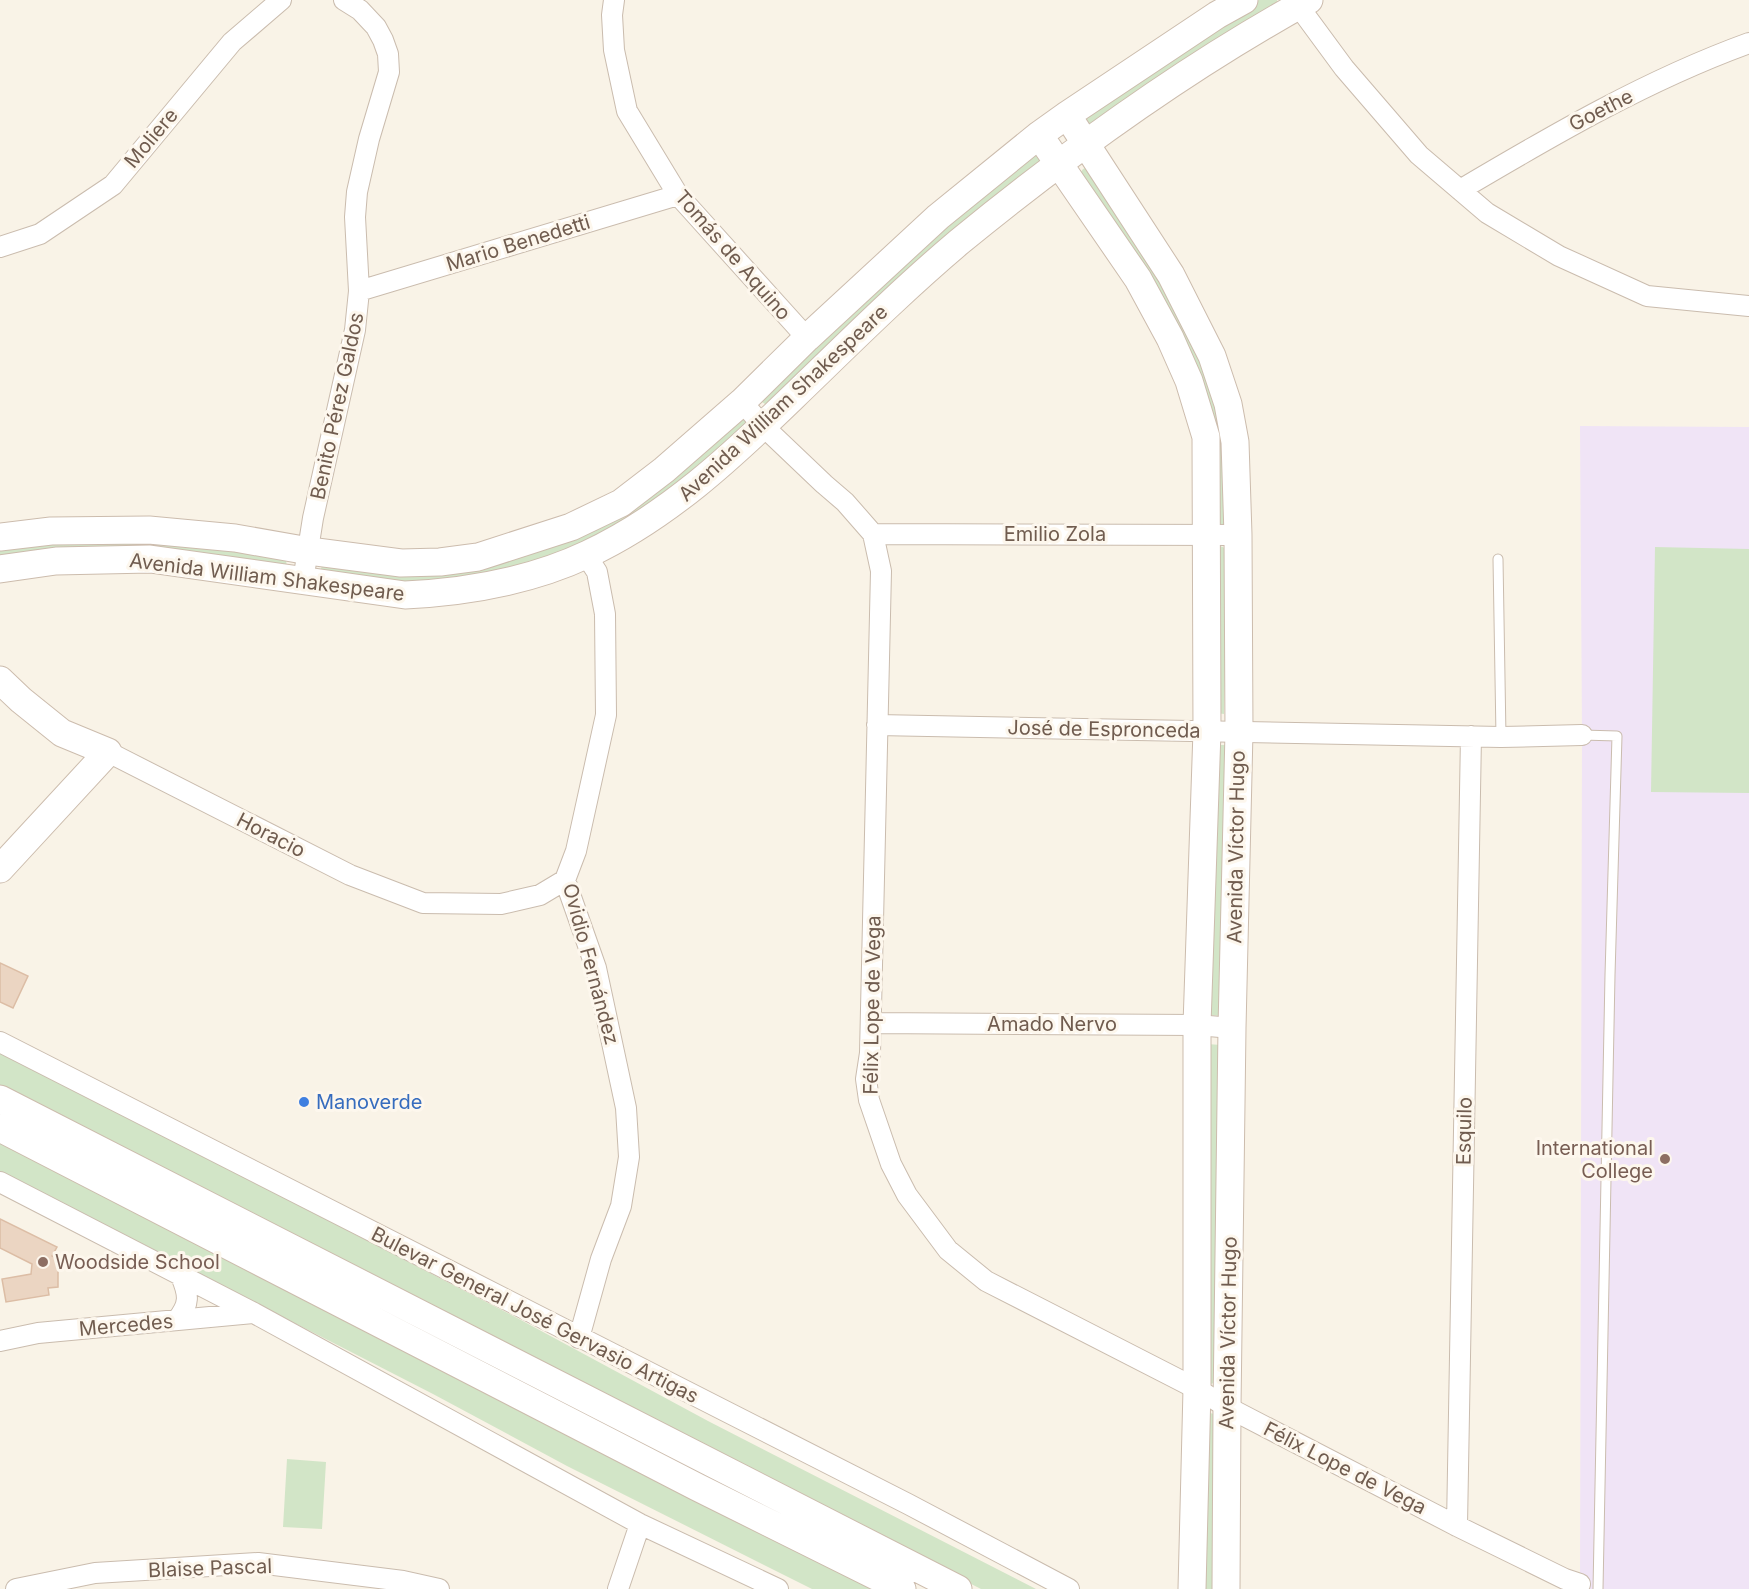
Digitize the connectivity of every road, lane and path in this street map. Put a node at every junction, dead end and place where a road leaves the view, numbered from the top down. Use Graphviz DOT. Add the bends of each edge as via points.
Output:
graph roads {
  1 [pos="281,0"];
  2 [pos="344,0"];
  3 [pos="614,0"];
  4 [pos="1244,0"];
  5 [pos="1301,2"];
  6 [pos="1749,43"];
  7 [pos="1067,115"];
  8 [pos="1040,135"];
  9 [pos="1086,144"];
  10 [pos="1057,164"];
  11 [pos="1460,190"];
  12 [pos="678,195"];
  13 [pos="0,247"];
  14 [pos="359,291"];
  15 [pos="1749,306"];
  16 [pos="807,338"];
  17 [pos="742,402"];
  18 [pos="763,426"];
  19 [pos="873,534"];
  20 [pos="1207,535"];
  21 [pos="1238,535"];
  22 [pos="0,537"];
  23 [pos="309,551"];
  24 [pos="586,555"];
  25 [pos="1498,559"];
  26 [pos="0,569"];
  27 [pos="303,581"];
  28 [pos="0,681"];
  29 [pos="877,725"];
  30 [pos="1207,731"];
  31 [pos="1239,732"];
  32 [pos="1582,735"];
  33 [pos="1471,736"];
  34 [pos="1501,737"];
  35 [pos="108,752"];
  36 [pos="0,869"];
  37 [pos="565,880"];
  38 [pos="871,1023"];
  39 [pos="1197,1025"];
  40 [pos="1232,1028"];
  41 [pos="0,1042"];
  42 [pos="0,1099"];
  43 [pos="0,1128"];
  44 [pos="0,1182"];
  45 [pos="181,1276"];
  46 [pos="254,1313"];
  47 [pos="177,1320"];
  48 [pos="579,1338"];
  49 [pos="0,1341"];
  50 [pos="1197,1389"];
  51 [pos="1227,1407"];
  52 [pos="640,1524"];
  53 [pos="1457,1526"];
  54 [pos="1592,1587"];
  55 [pos="16,1589"];
  56 [pos="439,1589"];
  57 [pos="618,1589"];
  58 [pos="778,1589"];
  59 [pos="902,1589"];
  60 [pos="958,1589"];
  61 [pos="1069,1589"];
  62 [pos="1192,1589"];
  63 [pos="1226,1589"];
  1 -- 13 [label="street, Moliere" via="232,42 113,185 40,234"];
  2 -- 14 [label="street, Benito Pérez Galdos" via="376,27 388,54 389,72 357,192"];
  3 -- 12 [label="street, Tomás de Aquino" via="614,50 627,111"];
  4 -- 7 [label="street, Avenida William Shakespeare"];
  5 -- 9 [label="street, Avenida William Shakespeare" via="1163,89"];
  5 -- 11 [label="street" via="1344,68 1419,155"];
  6 -- 11 [label="street, Goethe" via="1711,56 1581,119"];
  7 -- 8 [label="street, Avenida William Shakespeare"];
  7 -- 9 [label="street, Avenida Víctor Hugo"];
  8 -- 10 [label="street, Avenida Víctor Hugo"];
  8 -- 16 [label="street, Avenida William Shakespeare" via="938,217"];
  9 -- 10 [label="street, Avenida William Shakespeare"];
  9 -- 21 [label="street, Avenida Víctor Hugo" via="1171,275 1212,356 1228,404 1235,442"];
  10 -- 18 [label="street, Avenida William Shakespeare" via="900,293"];
  10 -- 20 [label="street, Avenida Víctor Hugo" via="1138,279 1189,381 1206,437"];
  11 -- 15 [label="street" via="1487,213 1559,256 1647,297"];
  12 -- 14 [label="street, Mario Benedetti"];
  12 -- 16 [label="street, Tomás de Aquino"];
  14 -- 23 [label="street, Benito Pérez Galdos" via="355,330"];
  16 -- 17 [label="street, Avenida William Shakespeare"];
  17 -- 18 [label="street"];
  17 -- 23 [label="street, Avenida William Shakespeare" via="621,503 571,527 477,557 440,562 401,563"];
  18 -- 19 [label="street" via="845,502"];
  18 -- 24 [label="street, Avenida William Shakespeare" via="683,497"];
  19 -- 20 [label="street, Emilio Zola"];
  19 -- 29 [label="street, Félix Lope de Vega" via="880,571"];
  20 -- 21 [label="street, Emilio Zola"];
  20 -- 30 [label="street, Avenida Víctor Hugo"];
  21 -- 31 [label="street, Avenida Víctor Hugo"];
  22 -- 23 [label="street, Avenida William Shakespeare" via="51,531 149,530 235,538"];
  23 -- 27 [label="street, Benito Pérez Galdos"];
  24 -- 27 [label="street, Avenida William Shakespeare" via="528,576 443,593 405,595"];
  24 -- 37 [label="street, Ovidio Fernández" via="597,572 605,614 606,715 576,851"];
  25 -- 34 [label="lane"];
  26 -- 27 [label="street, Avenida William Shakespeare" via="56,561 150,559"];
  28 -- 35 [label="street, Horacio" via="62,733"];
  29 -- 30 [label="street, José de Espronceda"];
  29 -- 38 [label="street, Félix Lope de Vega"];
  30 -- 31 [label="street, José de Espronceda"];
  30 -- 39 [label="street, Avenida Víctor Hugo"];
  31 -- 33 [label="street, José de Espronceda"];
  31 -- 40 [label="street, Avenida Víctor Hugo"];
  32 -- 34 [label="street, José de Espronceda"];
  32 -- 54 [label="lane" via="1617,736"];
  33 -- 34 [label="street, José de Espronceda"];
  33 -- 53 [label="street, Esquilo"];
  35 -- 36 [label="street"];
  35 -- 37 [label="street, Horacio" via="350,875 423,903 501,904 540,895"];
  37 -- 48 [label="street, Ovidio Fernández" via="596,968 626,1108 629,1157 621,1206"];
  38 -- 39 [label="street, Amado Nervo"];
  38 -- 50 [label="street, Félix Lope de Vega" via="866,1080 878,1131 907,1196 948,1250 986,1281"];
  39 -- 40 [label="street, Amado Nervo"];
  39 -- 50 [label="street, Avenida Víctor Hugo"];
  40 -- 51 [label="street, Avenida Víctor Hugo"];
  41 -- 48 [label="street, Bulevar General José Gervasio Artigas"];
  42 -- 60 [label="street"];
  43 -- 59 [label="street"];
  44 -- 45 [label="street"];
  45 -- 46 [label="street"];
  45 -- 47 [label="street" via="188,1292 187,1303"];
  46 -- 47 [label="street, Mercedes"];
  46 -- 52 [label="street"];
  47 -- 49 [label="street, Mercedes" via="38,1332"];
  48 -- 61 [label="street, Bulevar General José Gervasio Artigas"];
  50 -- 51 [label="street, Félix Lope de Vega"];
  50 -- 62 [label="street, Avenida Víctor Hugo"];
  51 -- 53 [label="street, Félix Lope de Vega"];
  51 -- 63 [label="street, Avenida Víctor Hugo"];
  52 -- 57 [label="street"];
  52 -- 58 [label="street"];
  53 -- 54 [label="street, Félix Lope de Vega" via="1566,1579"];
  55 -- 56 [label="street, Blaise Pascal" via="95,1573 258,1563"];
}
